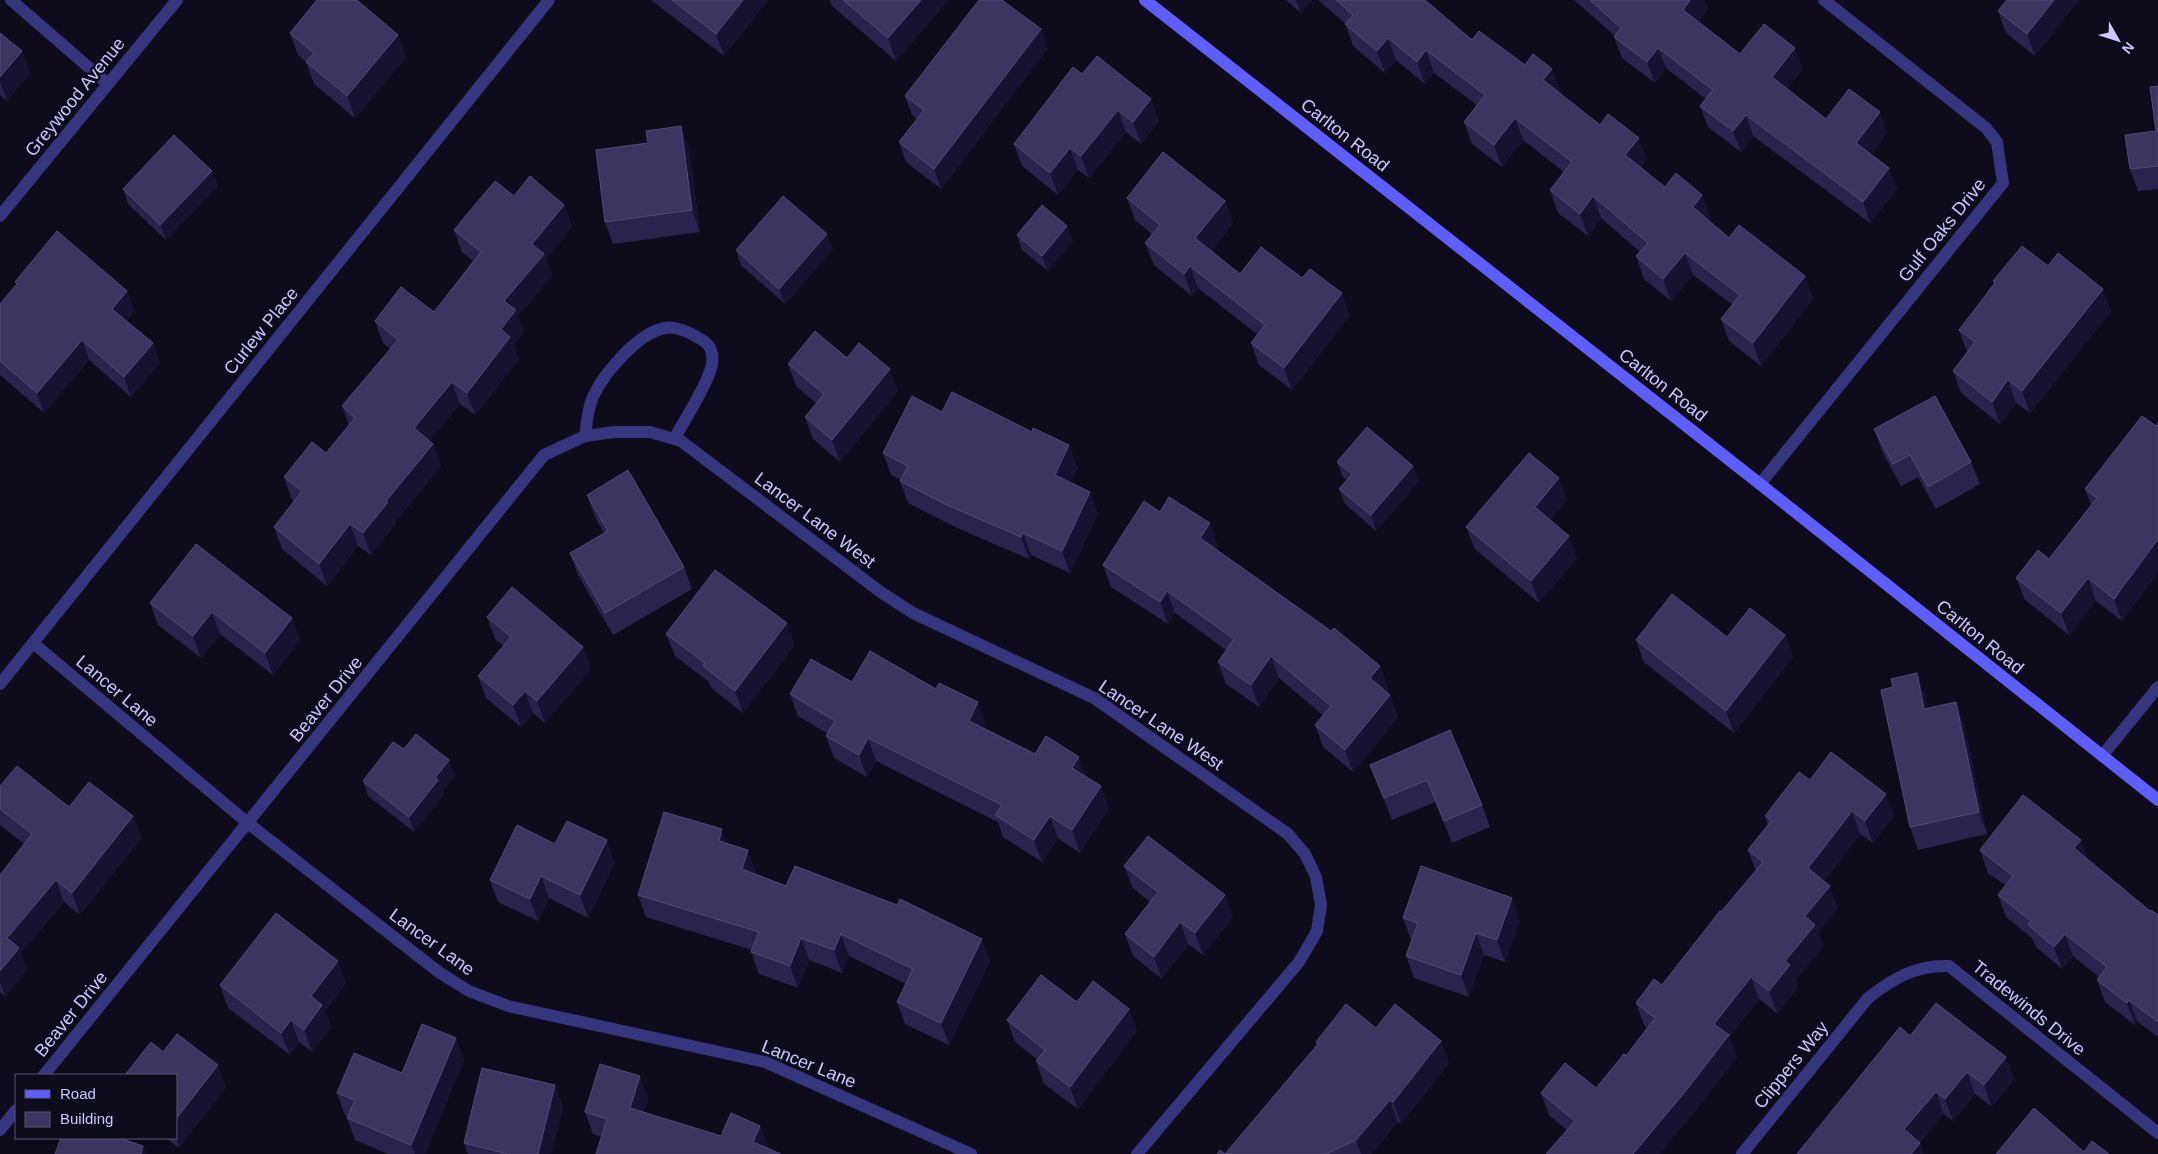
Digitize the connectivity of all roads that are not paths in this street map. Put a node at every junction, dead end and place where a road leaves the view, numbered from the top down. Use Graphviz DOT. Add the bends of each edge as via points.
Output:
graph roads {
  1 [pos="11,0"];
  2 [pos="177,0"];
  3 [pos="549,0"];
  4 [pos="1145,0"];
  5 [pos="1824,0"];
  6 [pos="108,84"];
  7 [pos="0,216"];
  8 [pos="585,436"];
  9 [pos="677,440"];
  10 [pos="1760,484"];
  11 [pos="33,644"];
  12 [pos="0,684"];
  13 [pos="2158,687"];
  14 [pos="2102,756"];
  15 [pos="2158,800"];
  16 [pos="249,824"];
  17 [pos="1868,998"];
  18 [pos="45,1074"];
  19 [pos="15,1111"];
  20 [pos="0,1130"];
  21 [pos="2158,1133"];
  22 [pos="971,1154"];
  23 [pos="1137,1154"];
  24 [pos="1742,1154"];
  1 -- 6 [label="street"];
  2 -- 6 [label="street, Greywood Avenue"];
  3 -- 11 [label="street, Curlew Place"];
  4 -- 10 [label="street, Carlton Road"];
  5 -- 10 [label="street, Gulf Oaks Drive" via="1986,128 1997,142 2002,183"];
  6 -- 7 [label="street, Greywood Avenue"];
  8 -- 9 [label="street, Beaver Drive" via="650,432"];
  8 -- 9 [label="street" via="591,403 603,378 644,338 665,328 687,331 706,341 713,351 712,366"];
  8 -- 16 [label="street, Beaver Drive" via="544,455"];
  9 -- 23 [label="street, Lancer Lane West" via="913,614 1094,698 1288,834 1305,854 1316,877 1321,906 1316,931 1304,954"];
  10 -- 14 [label="street, Carlton Road"];
  11 -- 12 [label="street, Curlew Place"];
  11 -- 16 [label="street, Lancer Lane"];
  13 -- 14 [label="street"];
  14 -- 15 [label="street, Carlton Road"];
  16 -- 18 [label="street, Beaver Drive"];
  16 -- 22 [label="street, Lancer Lane" via="440,973 469,991 508,1006 765,1062"];
  17 -- 21 [label="street, Tradewinds Drive" via="1906,973 1930,966 1949,966"];
  17 -- 24 [label="street, Clippers Way"];
  19 -- 20 [label="street"];
}
